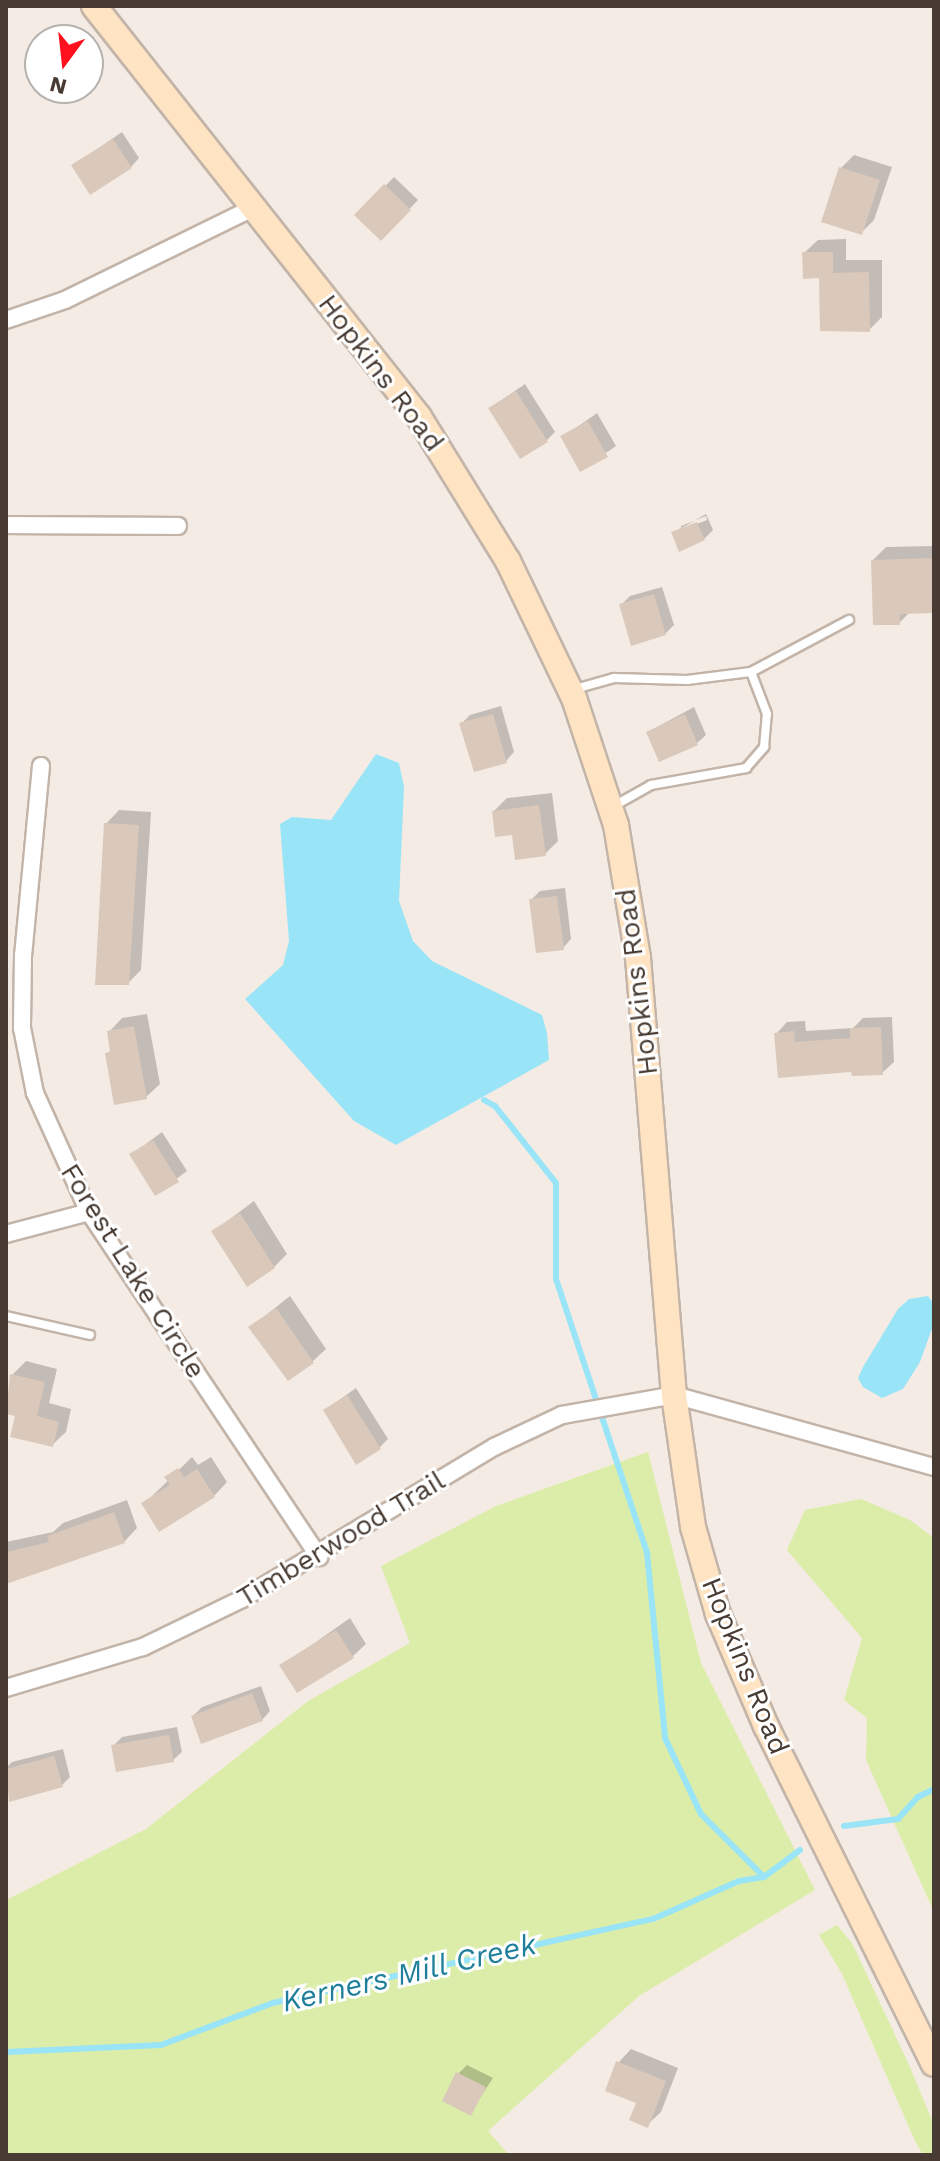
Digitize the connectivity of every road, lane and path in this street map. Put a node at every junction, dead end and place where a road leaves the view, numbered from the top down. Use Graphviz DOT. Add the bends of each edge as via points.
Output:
graph roads {
  1 [pos="94,6"];
  2 [pos="253,208"];
  3 [pos="6,320"];
  4 [pos="6,525"];
  5 [pos="178,526"];
  6 [pos="849,620"];
  7 [pos="751,672"];
  8 [pos="570,691"];
  9 [pos="41,766"];
  10 [pos="610,808"];
  11 [pos="89,1212"];
  12 [pos="6,1234"];
  13 [pos="6,1316"];
  14 [pos="90,1335"];
  15 [pos="674,1395"];
  16 [pos="934,1467"];
  17 [pos="319,1557"];
  18 [pos="6,1688"];
  19 [pos="934,2064"];
  1 -- 2 [label="main road, Hopkins Road"];
  2 -- 3 [label="street" via="65,300"];
  2 -- 8 [label="main road, Hopkins Road" via="419,417 508,561"];
  4 -- 5 [label="street"];
  6 -- 7 [label="lane"];
  7 -- 8 [label="lane" via="687,680 614,678"];
  7 -- 10 [label="lane" via="767,714 764,747 746,768 651,785"];
  8 -- 10 [label="main road, Hopkins Road"];
  9 -- 11 [label="street, Forest Lake Circle" via="23,955 22,1028 35,1093"];
  10 -- 15 [label="main road, Hopkins Road" via="638,958"];
  11 -- 12 [label="street"];
  11 -- 17 [label="street, Forest Lake Circle"];
  13 -- 14 [label="lane"];
  15 -- 16 [label="street"];
  15 -- 17 [label="street, Timberwood Trail" via="549,1421 494,1447"];
  15 -- 19 [label="main road, Hopkins Road" via="693,1527 718,1614 766,1726"];
  17 -- 18 [label="street, Timberwood Trail" via="143,1647"];
}
